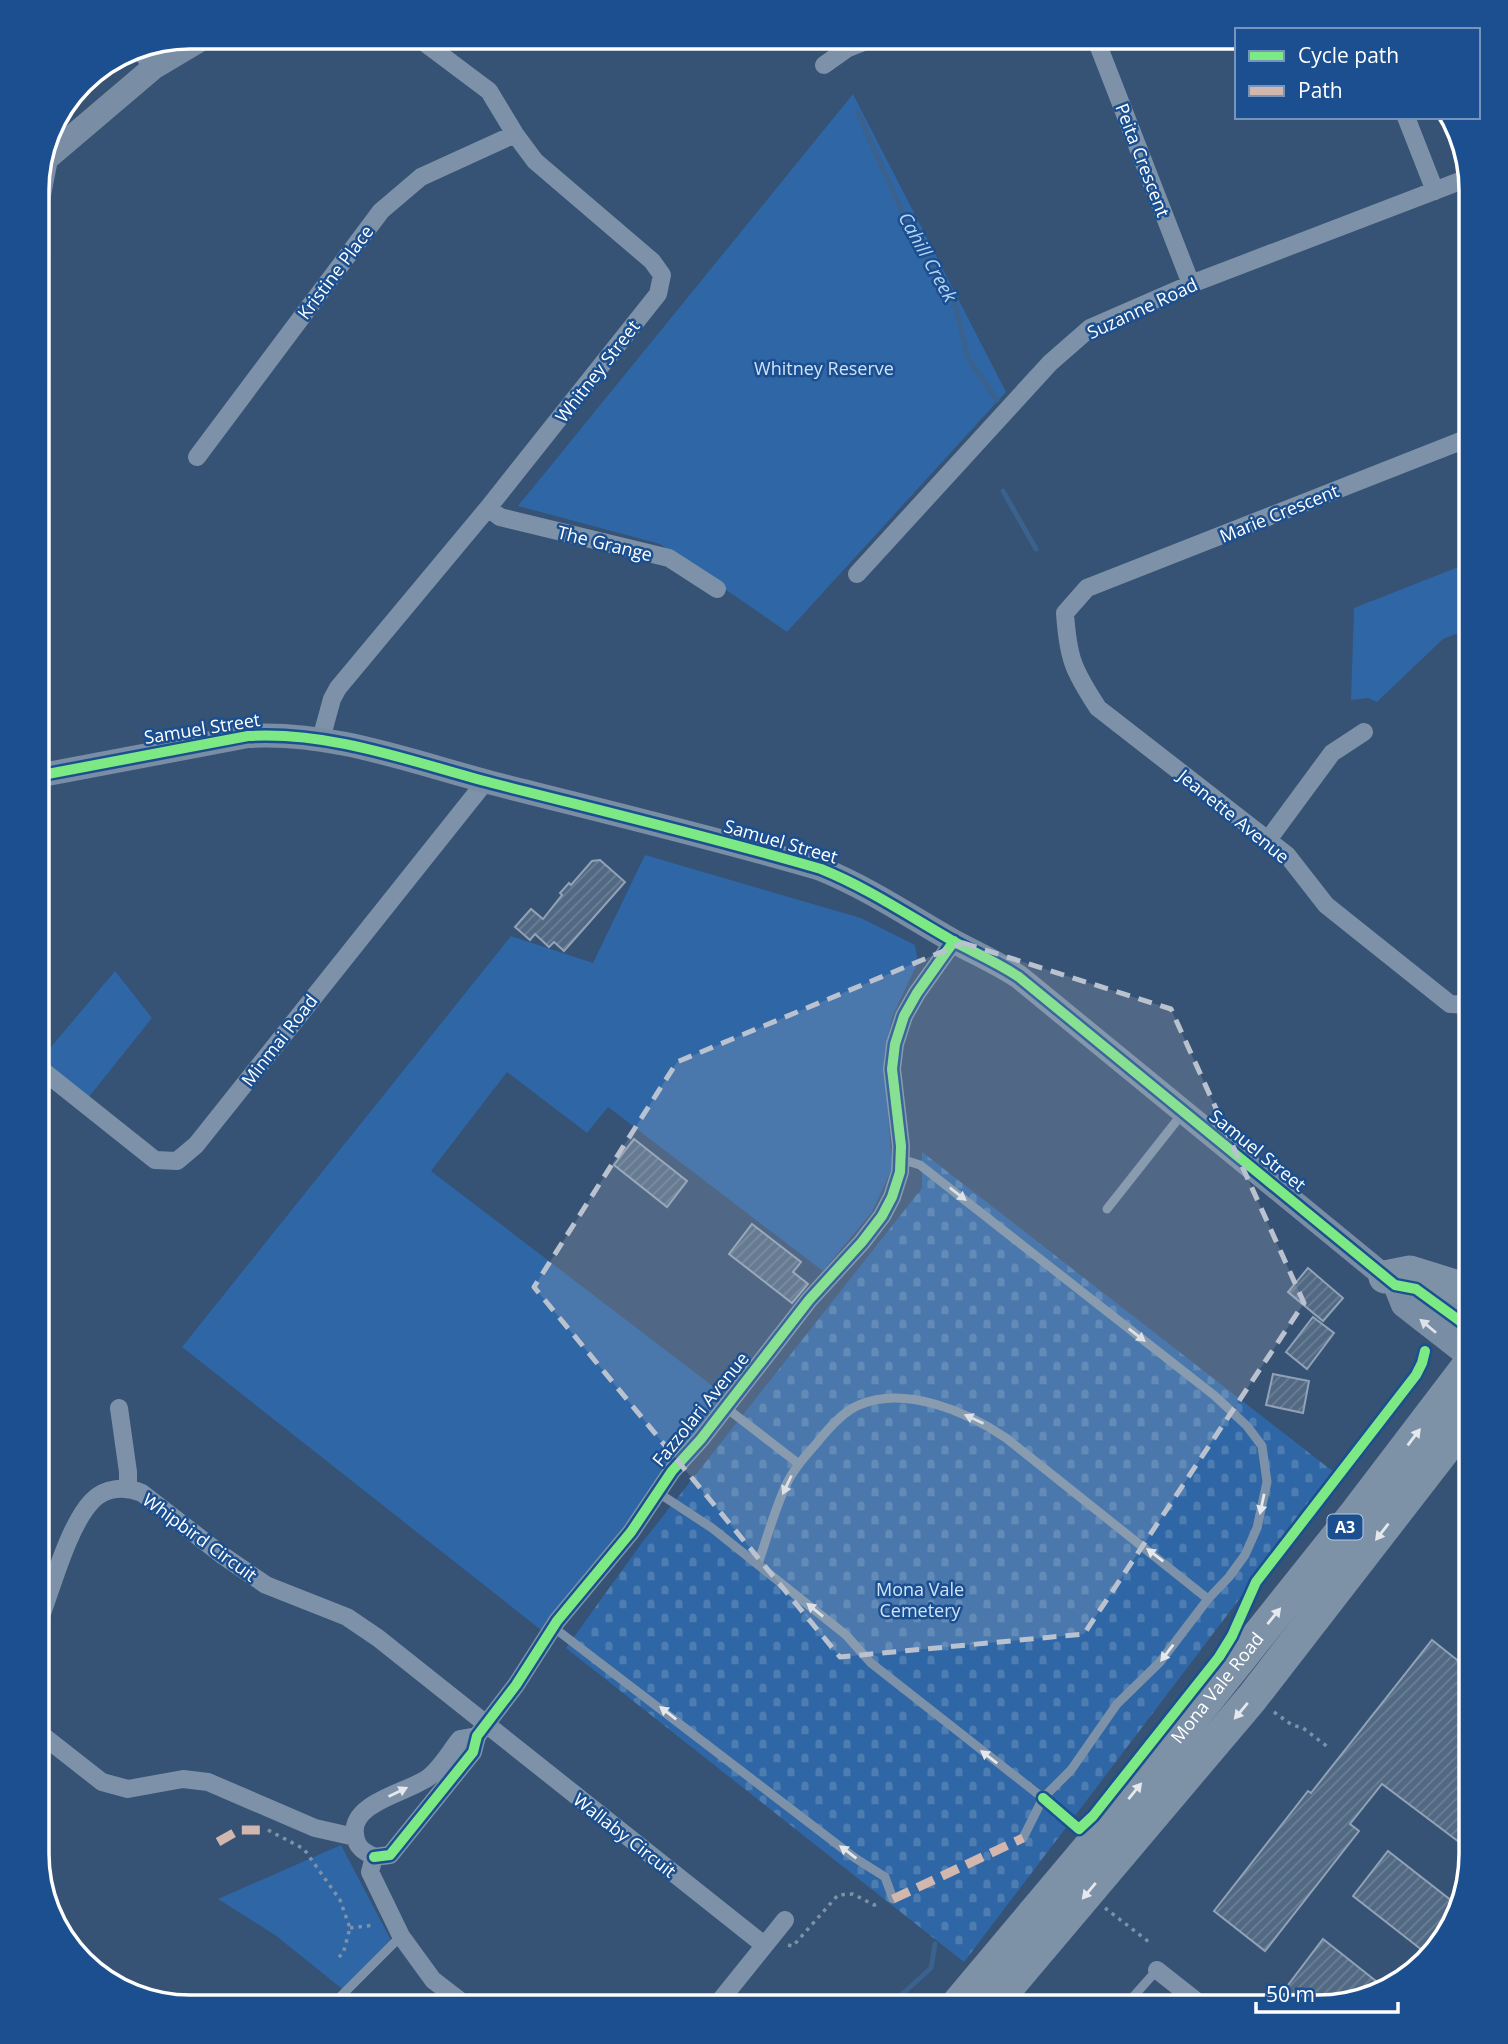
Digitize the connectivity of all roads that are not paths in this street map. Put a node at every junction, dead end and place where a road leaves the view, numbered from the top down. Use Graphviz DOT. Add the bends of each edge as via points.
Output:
graph roads {
  1 [pos="184,49"];
  2 [pos="433,49"];
  3 [pos="847,49"];
  4 [pos="1099,49"];
  5 [pos="145,56"];
  6 [pos="824,65"];
  7 [pos="153,68"];
  8 [pos="1407,119"];
  9 [pos="515,134"];
  10 [pos="56,147"];
  11 [pos="1459,182"];
  12 [pos="1435,191"];
  13 [pos="1191,284"];
  14 [pos="1459,442"];
  15 [pos="197,457"];
  16 [pos="488,508"];
  17 [pos="857,574"];
  18 [pos="717,589"];
  19 [pos="1087,589"];
  20 [pos="1364,732"];
  21 [pos="321,739"];
  22 [pos="49,774"];
  23 [pos="486,781"];
  24 [pos="1268,840"];
  25 [pos="954,941"];
  26 [pos="1459,1004"];
  27 [pos="49,1076"];
  28 [pos="1184,1111"];
  29 [pos="901,1159"];
  30 [pos="1107,1209"];
  31 [pos="1390,1281"];
  32 [pos="1459,1287"];
  33 [pos="1459,1320"];
  34 [pos="1459,1350"];
  35 [pos="1459,1376"];
  36 [pos="725,1407"];
  37 [pos="118,1408"];
  38 [pos="1459,1438"];
  39 [pos="799,1464"];
  40 [pos="128,1487"];
  41 [pos="657,1492"];
  42 [pos="758,1564"];
  43 [pos="49,1595"];
  44 [pos="1208,1598"];
  45 [pos="553,1627"];
  46 [pos="481,1730"];
  47 [pos="49,1740"];
  48 [pos="1043,1798"];
  49 [pos="355,1837"];
  50 [pos="1023,1838"];
  51 [pos="374,1857"];
  52 [pos="893,1899"];
  53 [pos="785,1920"];
  54 [pos="401,1936"];
  55 [pos="767,1941"];
  56 [pos="1157,1970"];
  57 [pos="342,1995"];
  58 [pos="452,1995"];
  59 [pos="724,1995"];
  60 [pos="966,1995"];
  61 [pos="1001,1995"];
  62 [pos="1135,1995"];
  63 [pos="1189,1995"];
  1 -- 7 [label="street"];
  2 -- 9 [label="street, Whitney Street" via="489,91"];
  3 -- 6 [label="street"];
  4 -- 13 [label="street, Peita Crescent"];
  5 -- 7 [label="street"];
  7 -- 10 [label="street"];
  8 -- 12 [label="street"];
  9 -- 15 [label="street, Kristine Place" via="421,177 381,211"];
  9 -- 16 [label="street, Whitney Street" via="535,161 652,261 662,275 658,295"];
  11 -- 12 [label="street, Suzanne Road"];
  12 -- 13 [label="street, Suzanne Road"];
  13 -- 17 [label="street, Suzanne Road" via="1090,328 1050,363"];
  14 -- 19 [label="street, Marie Crescent"];
  16 -- 18 [label="street, The Grange" via="500,517 669,558"];
  16 -- 21 [label="street, Whitney Street" via="338,688"];
  19 -- 24 [label="street, Jeanette Avenue" via="1065,613 1067,647 1078,677 1098,708"];
  20 -- 24 [label="street" via="1332,753"];
  21 -- 22 [label="street, Samuel Street" via="248,736"];
  21 -- 23 [label="street, Samuel Street"];
  23 -- 25 [label="street, Samuel Street" via="821,869"];
  23 -- 27 [label="street, Minmai Road" via="196,1145 177,1161 155,1160"];
  24 -- 26 [label="street, Jeanette Avenue" via="1287,855 1326,905 1450,1004"];
  25 -- 28 [label="street, Samuel Street" via="1019,977"];
  25 -- 29 [label="street, Fazzolari Avenue" via="917,993 895,1044 892,1069"];
  28 -- 30 [label="lane"];
  28 -- 31 [label="street, Samuel Street"];
  29 -- 36 [label="street, Fazzolari Avenue" via="882,1216"];
  29 -- 44 [label="lane, one-way" via="920,1165 1183,1371 1247,1426 1262,1446 1267,1482 1257,1528 1245,1555"];
  31 -- 32 [label="highway" via="1410,1272"];
  31 -- 33 [label="street" via="1416,1289"];
  34 -- 31 [label="street, one-way" via="1403,1305"];
  60 -- 35 [label="highway, Mona Vale Road / A3, one-way" via="1356,1513"];
  36 -- 39 [label="lane"];
  36 -- 41 [label="street, Fazzolari Avenue"];
  37 -- 40 [label="street"];
  38 -- 61 [label="highway, Mona Vale Road / A3, one-way" via="1252,1698"];
  39 -- 42 [label="lane, one-way" via="787,1484"];
  44 -- 39 [label="lane, one-way" via="1006,1438 959,1412 901,1399 857,1405 830,1426"];
  40 -- 43 [label="street, Whipbird Circuit" via="93,1500 75,1527"];
  40 -- 46 [label="street, Whipbird Circuit" via="266,1585 347,1617 378,1638"];
  41 -- 42 [label="lane"];
  41 -- 45 [label="street, Fazzolari Avenue" via="631,1532"];
  48 -- 42 [label="lane, one-way" via="871,1663 846,1635"];
  44 -- 48 [label="lane, one-way" via="1160,1662 1118,1704 1071,1770"];
  45 -- 46 [label="street, Fazzolari Avenue"];
  52 -- 45 [label="lane, one-way" via="885,1877"];
  49 -- 46 [label="street, Fazzolari Avenue, one-way" via="354,1826 367,1808 429,1777 460,1738"];
  46 -- 51 [label="street, Fazzolari Avenue" via="473,1752 390,1855"];
  46 -- 55 [label="street, Wallaby Circuit"];
  47 -- 49 [label="street" via="102,1782 128,1789 183,1779 208,1782 315,1828"];
  48 -- 50 [label="lane"];
  49 -- 51 [label="street" via="360,1850"];
  51 -- 54 [label="street" via="370,1872"];
  53 -- 55 [label="street"];
  54 -- 57 [label="lane"];
  54 -- 58 [label="street" via="433,1980"];
  55 -- 59 [label="street"];
  56 -- 62 [label="lane"];
  56 -- 63 [label="street"];
}
